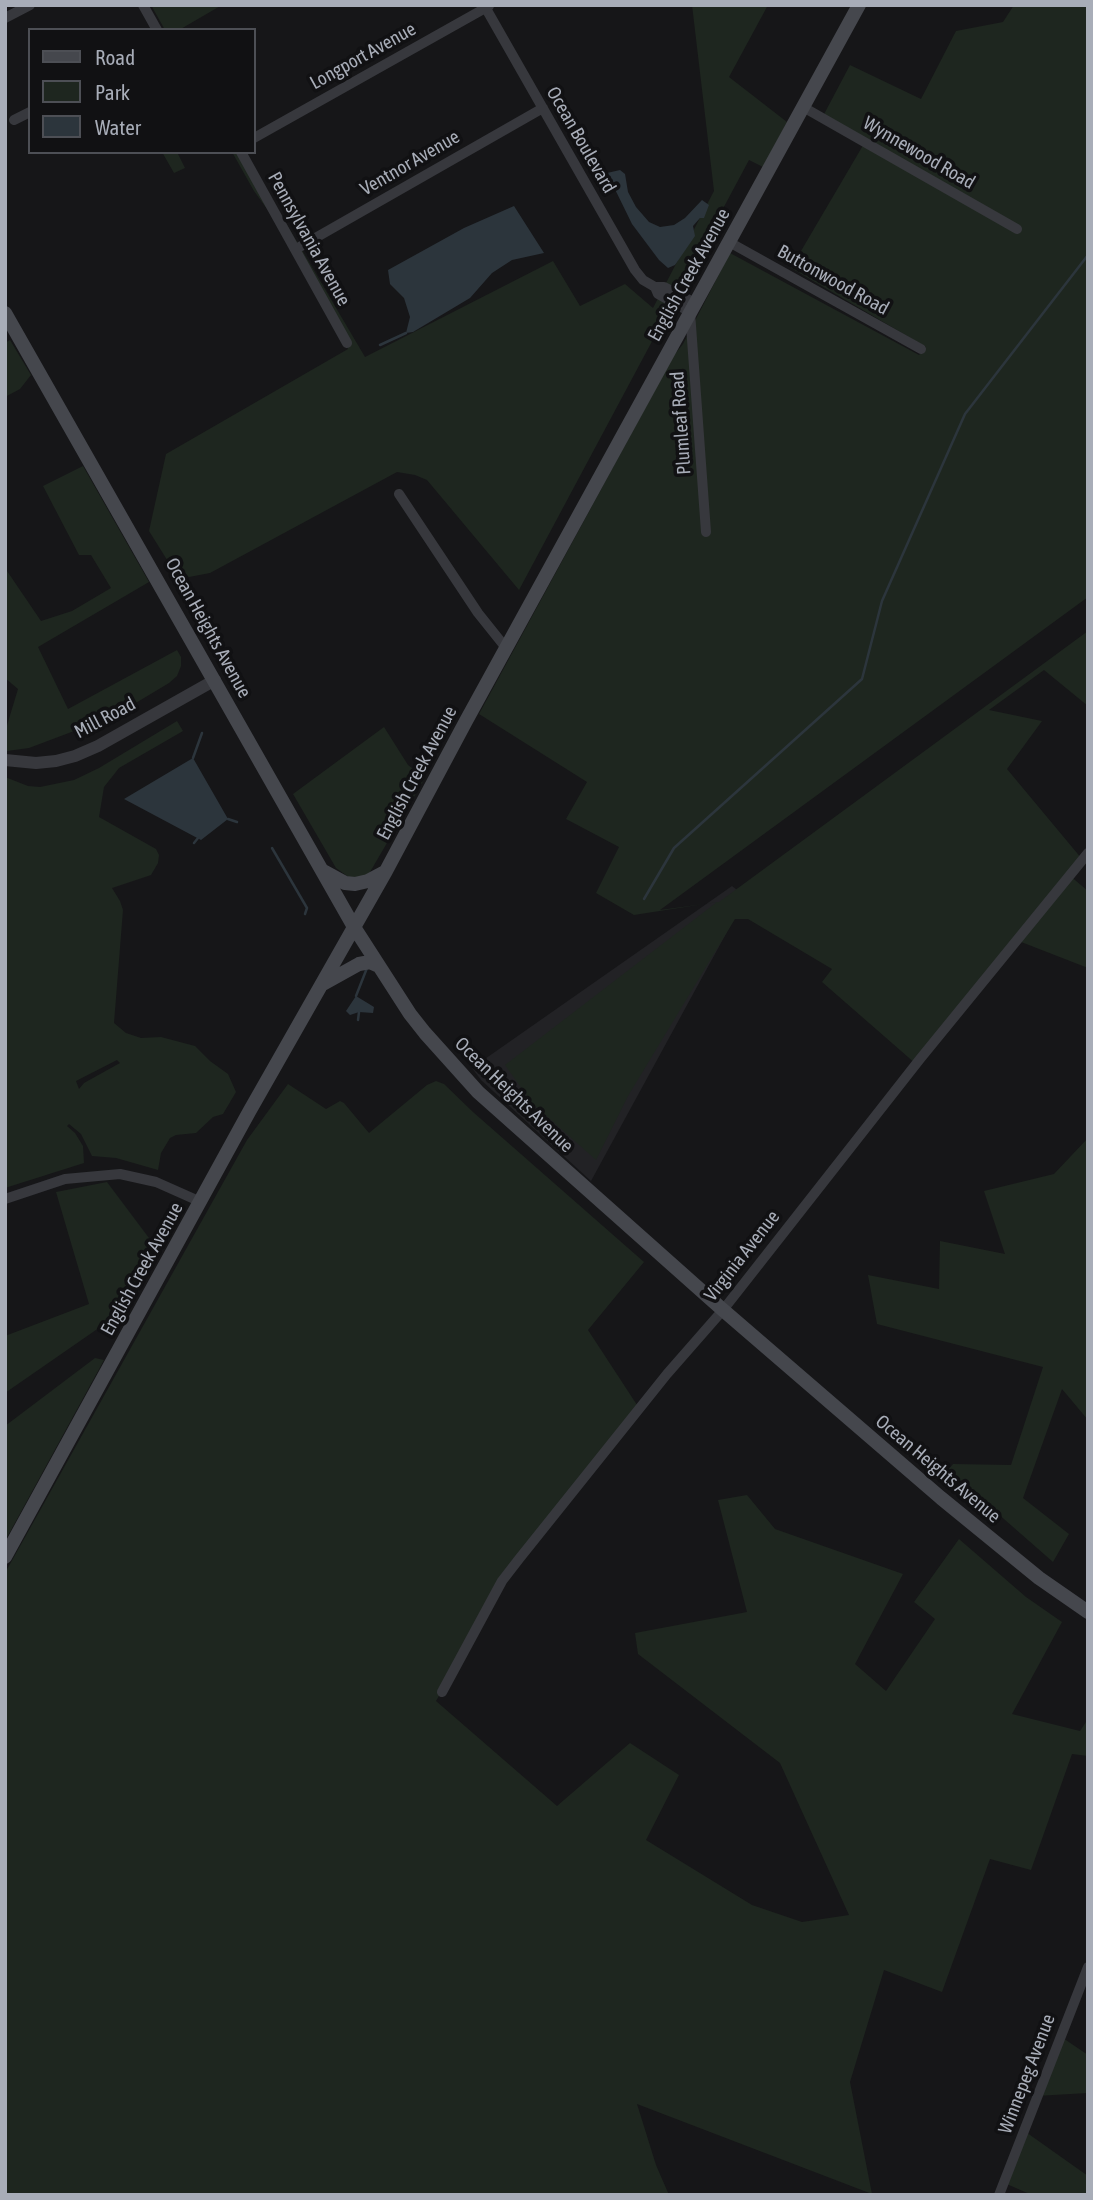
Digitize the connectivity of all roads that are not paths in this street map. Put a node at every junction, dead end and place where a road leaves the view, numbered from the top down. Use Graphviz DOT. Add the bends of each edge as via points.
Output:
graph roads {
  1 [pos="30,5"];
  2 [pos="143,5"];
  3 [pos="859,5"];
  4 [pos="486,6"];
  5 [pos="5,18"];
  6 [pos="156,28"];
  7 [pos="803,107"];
  8 [pos="542,108"];
  9 [pos="28,113"];
  10 [pos="14,120"];
  11 [pos="256,137"];
  12 [pos="242,154"];
  13 [pos="1017,229"];
  14 [pos="729,242"];
  15 [pos="296,249"];
  16 [pos="692,307"];
  17 [pos="5,313"];
  18 [pos="347,343"];
  19 [pos="921,349"];
  20 [pos="399,494"];
  21 [pos="706,532"];
  22 [pos="506,648"];
  23 [pos="215,680"];
  24 [pos="5,760"];
  25 [pos="1088,853"];
  26 [pos="386,871"];
  27 [pos="323,872"];
  28 [pos="354,927"];
  29 [pos="379,967"];
  30 [pos="322,985"];
  31 [pos="5,1199"];
  32 [pos="201,1202"];
  33 [pos="723,1310"];
  34 [pos="5,1557"];
  35 [pos="1088,1612"];
  36 [pos="442,1692"];
  37 [pos="1088,1967"];
  38 [pos="999,2195"];
  1 -- 5 [label="street"];
  2 -- 6 [label="street"];
  3 -- 7 [label="main road, English Creek Avenue"];
  4 -- 8 [label="street, Ocean Boulevard"];
  4 -- 11 [label="street, Longport Avenue"];
  7 -- 13 [label="street, Wynnewood Road"];
  7 -- 14 [label="main road, English Creek Avenue"];
  8 -- 15 [label="street, Ventnor Avenue"];
  8 -- 16 [label="street, Ocean Boulevard" via="635,270"];
  9 -- 10 [label="street"];
  12 -- 15 [label="street, Pennsylvania Avenue"];
  14 -- 16 [label="main road, English Creek Avenue"];
  14 -- 19 [label="street, Buttonwood Road"];
  15 -- 18 [label="street, Pennsylvania Avenue"];
  16 -- 21 [label="street, Plumleaf Road"];
  16 -- 22 [label="main road, English Creek Avenue"];
  17 -- 23 [label="main road, Ocean Heights Avenue"];
  20 -- 22 [label="street"];
  22 -- 26 [label="main road, English Creek Avenue"];
  23 -- 24 [label="street, Mill Road" via="75,756 56,761"];
  23 -- 27 [label="main road, Ocean Heights Avenue"];
  25 -- 33 [label="street, Virginia Avenue"];
  26 -- 27 [label="main road" via="355,884"];
  26 -- 28 [label="main road, English Creek Avenue"];
  27 -- 28 [label="main road, Ocean Heights Avenue"];
  28 -- 29 [label="main road, Ocean Heights Avenue"];
  28 -- 30 [label="main road, English Creek Avenue"];
  29 -- 30 [label="main road" via="370,962 359,964"];
  29 -- 33 [label="main road, Ocean Heights Avenue" via="410,1014 478,1092"];
  30 -- 32 [label="main road, English Creek Avenue"];
  31 -- 32 [label="street" via="65,1180 120,1174 156,1182"];
  32 -- 34 [label="main road, English Creek Avenue"];
  33 -- 35 [label="main road, Ocean Heights Avenue" via="952,1507"];
  33 -- 36 [label="street, Virginia Avenue" via="502,1581"];
  37 -- 38 [label="street, Winnepeg Avenue"];
}
